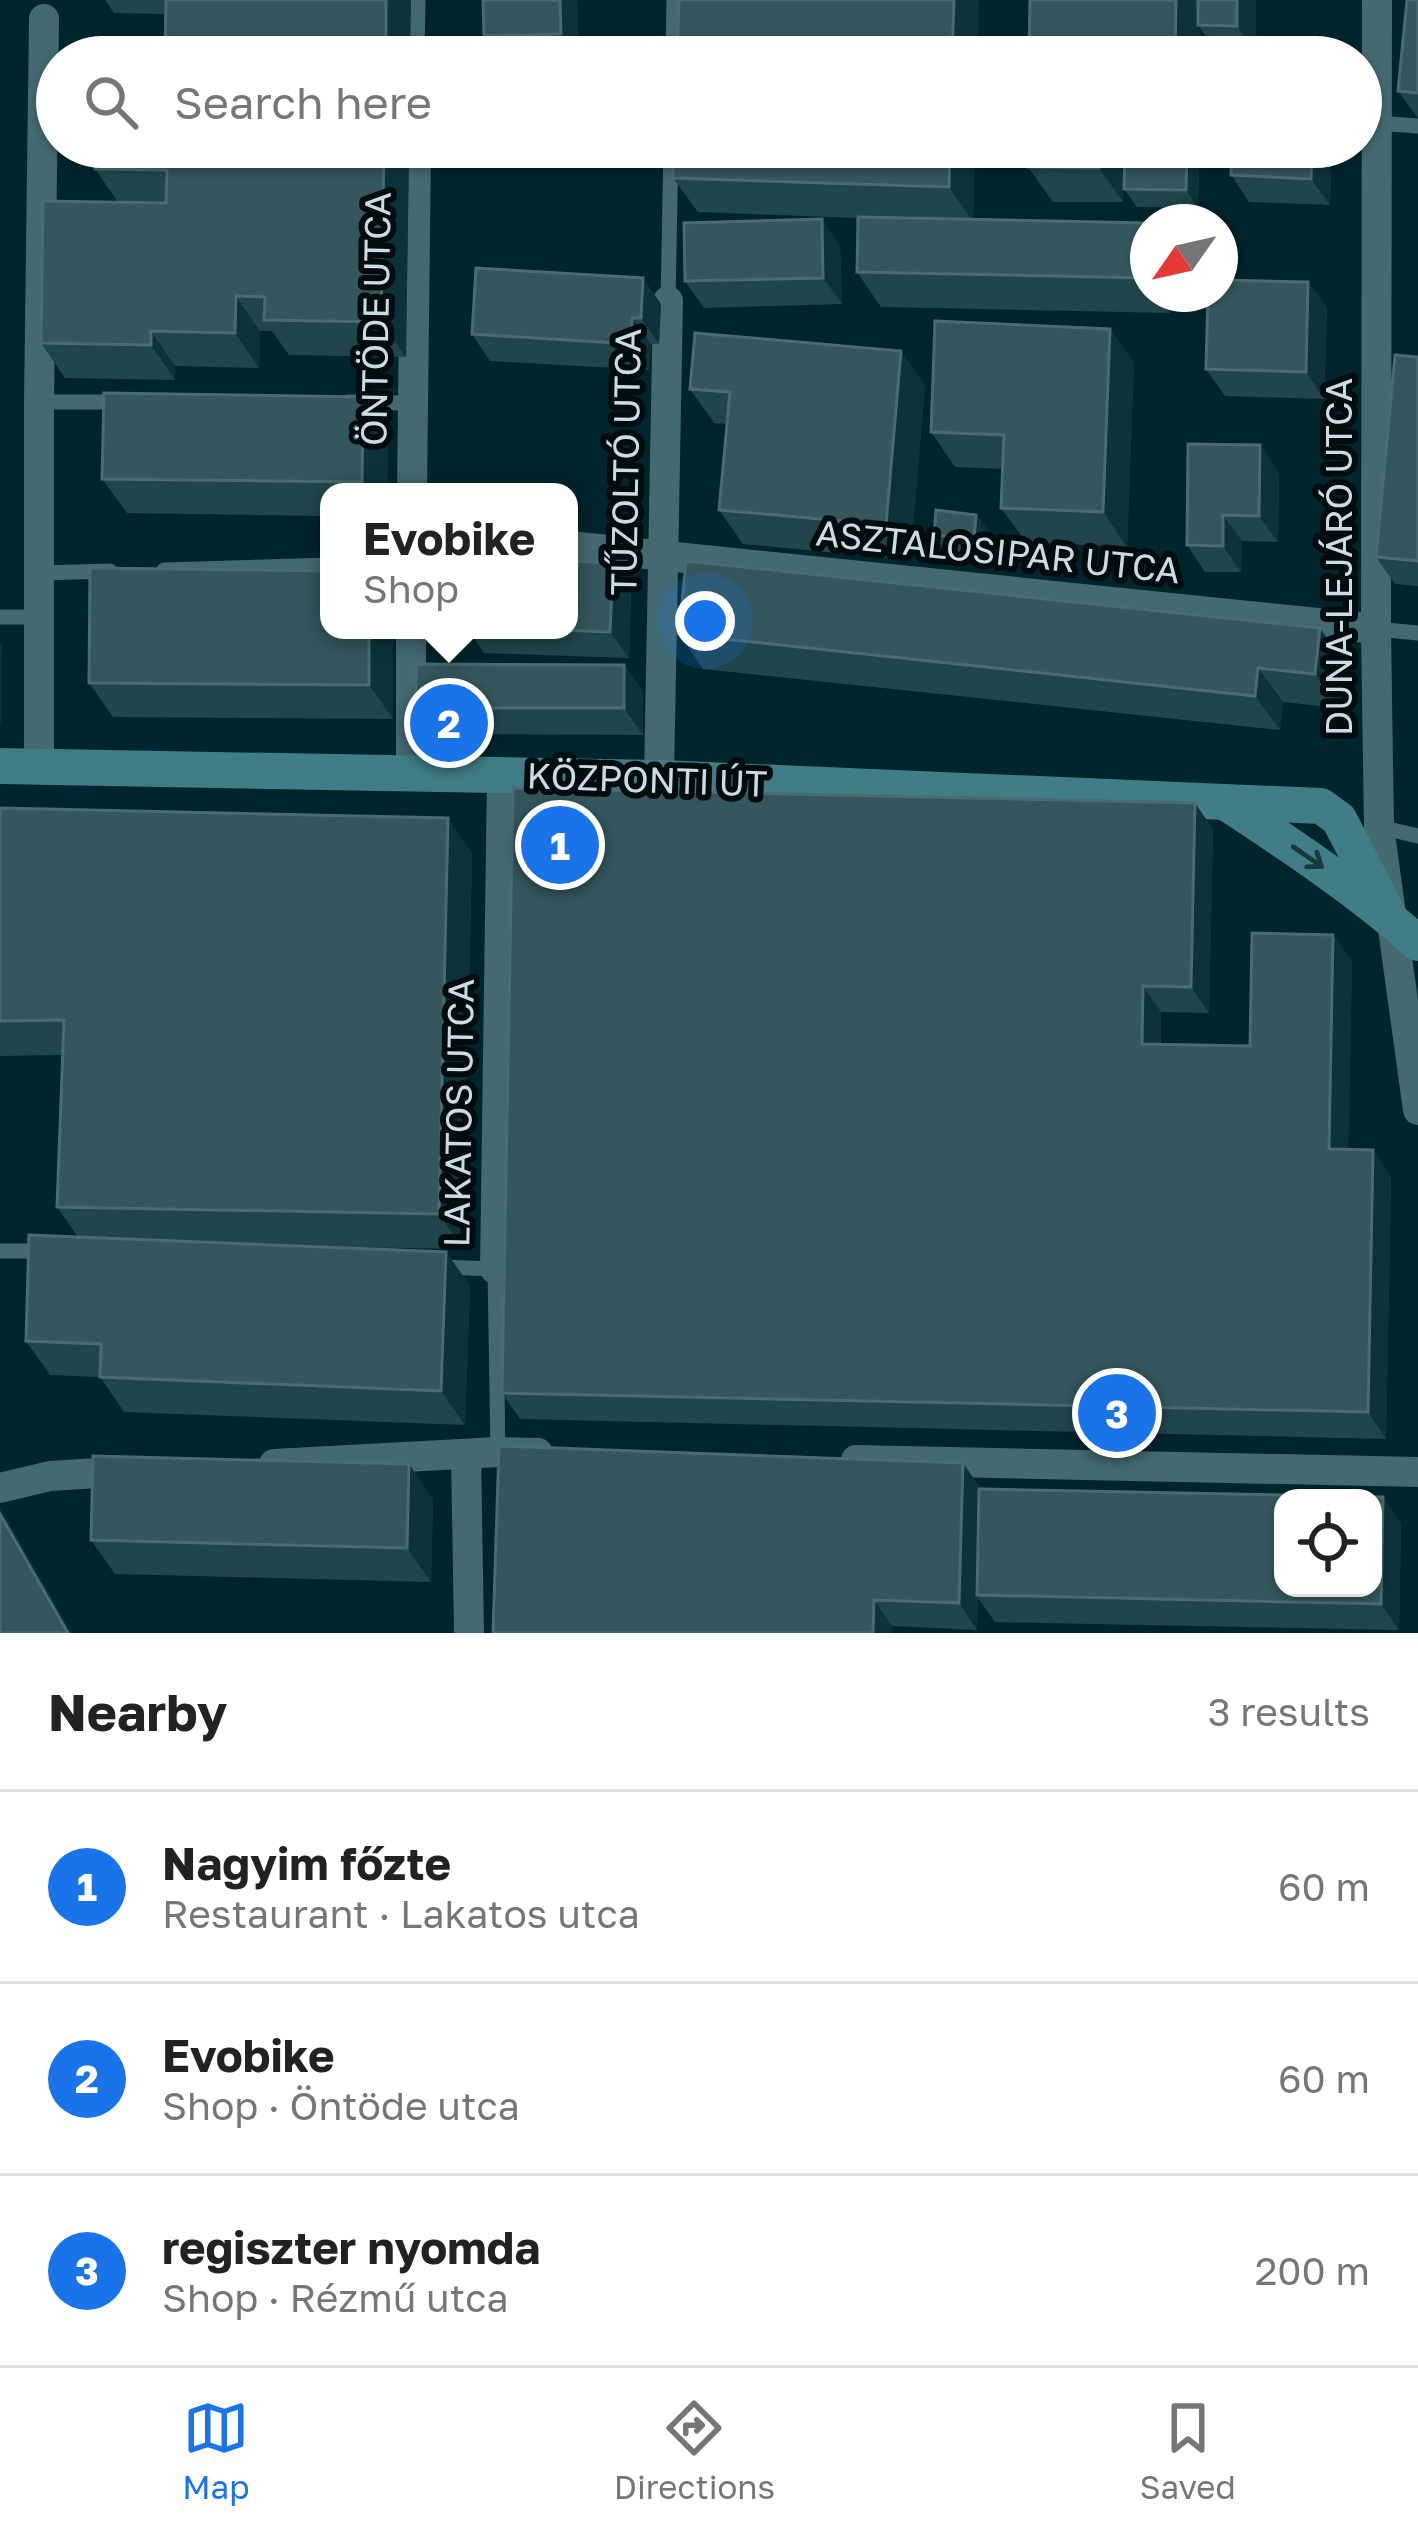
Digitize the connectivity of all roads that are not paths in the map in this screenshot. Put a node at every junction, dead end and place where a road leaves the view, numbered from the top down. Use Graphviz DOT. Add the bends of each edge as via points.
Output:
graph roads {
  1 [pos="418,0"];
  2 [pos="674,0"];
  3 [pos="1377,0"];
  4 [pos="417,36"];
  5 [pos="673,36"];
  6 [pos="1377,36"];
  7 [pos="1382,123"];
  8 [pos="1418,126"];
  9 [pos="42,168"];
  10 [pos="416,168"];
  11 [pos="671,168"];
  12 [pos="1376,168"];
  13 [pos="668,301"];
  14 [pos="39,402"];
  15 [pos="132,402"];
  16 [pos="343,403"];
  17 [pos="413,403"];
  18 [pos="412,483"];
  19 [pos="578,547"];
  20 [pos="662,555"];
  21 [pos="320,566"];
  22 [pos="151,570"];
  23 [pos="129,571"];
  24 [pos="40,573"];
  25 [pos="0,617"];
  26 [pos="40,617"];
  27 [pos="1376,629"];
  28 [pos="1418,633"];
  29 [pos="411,639"];
  30 [pos="0,766"];
  31 [pos="39,766"];
  32 [pos="411,773"];
  33 [pos="502,775"];
  34 [pos="659,778"];
  35 [pos="1379,826"];
  36 [pos="1418,836"];
  37 [pos="1390,918"];
  38 [pos="1418,943"];
  39 [pos="1418,1110"];
  40 [pos="0,1251"];
  41 [pos="55,1251"];
  42 [pos="425,1267"];
  43 [pos="495,1270"];
  44 [pos="482,1453"];
  45 [pos="568,1454"];
  46 [pos="828,1459"];
  47 [pos="235,1466"];
  48 [pos="166,1469"];
  49 [pos="1418,1472"];
  50 [pos="0,1488"];
  51 [pos="470,1633"];
  1 -- 4 [label="lane"];
  2 -- 5 [label="lane"];
  3 -- 6 [label="street, DUNA-LEJÁRÓ UTCA"];
  7 -- 8 [label="lane"];
  9 -- 14 [label="street"];
  10 -- 17 [label="street, ÖNTÖDE UTCA"];
  11 -- 13 [label="lane, TŰZOLTÓ UTCA"];
  12 -- 27 [label="street, DUNA-LEJÁRÓ UTCA"];
  13 -- 20 [label="street, TŰZOLTÓ UTCA"];
  14 -- 15 [label="lane"];
  14 -- 24 [label="street"];
  16 -- 17 [label="lane"];
  17 -- 18 [label="street, ÖNTÖDE UTCA"];
  19 -- 20 [label="street, ASZTALOSIPAR UTCA"];
  20 -- 27 [label="street, ASZTALOSIPAR UTCA"];
  20 -- 34 [label="street, TŰZOLTÓ UTCA"];
  21 -- 22 [label="lane"];
  23 -- 24 [label="lane"];
  24 -- 26 [label="street"];
  25 -- 26 [label="lane"];
  26 -- 31 [label="street"];
  27 -- 28 [label="lane, ASZTALOSIPAR UTCA"];
  27 -- 35 [label="street, DUNA-LEJÁRÓ UTCA"];
  29 -- 32 [label="street"];
  30 -- 31 [label="street, KÖZPONTI ÚT"];
  31 -- 32 [label="street, KÖZPONTI ÚT"];
  32 -- 33 [label="street, KÖZPONTI ÚT"];
  33 -- 34 [label="street, KÖZPONTI ÚT"];
  33 -- 43 [label="street, LAKATOS UTCA"];
  34 -- 37 [label="street, KÖZPONTI ÚT" via="1321,806 1340,819"];
  35 -- 36 [label="lane"];
  35 -- 37 [label="street, DUNA-LEJÁRÓ UTCA"];
  37 -- 38 [label="street, KÖZPONTI ÚT"];
  37 -- 39 [label="street, DUNA-LEJÁRÓ UTCA"];
  40 -- 41 [label="lane"];
  42 -- 43 [label="lane"];
  43 -- 44 [label="lane, LAKATOS UTCA"];
  44 -- 45 [label="street"];
  44 -- 47 [label="street"];
  44 -- 51 [label="street, LAKATOS UTCA"];
  46 -- 49 [label="street"];
  48 -- 50 [label="street" via="50,1475"];
}
